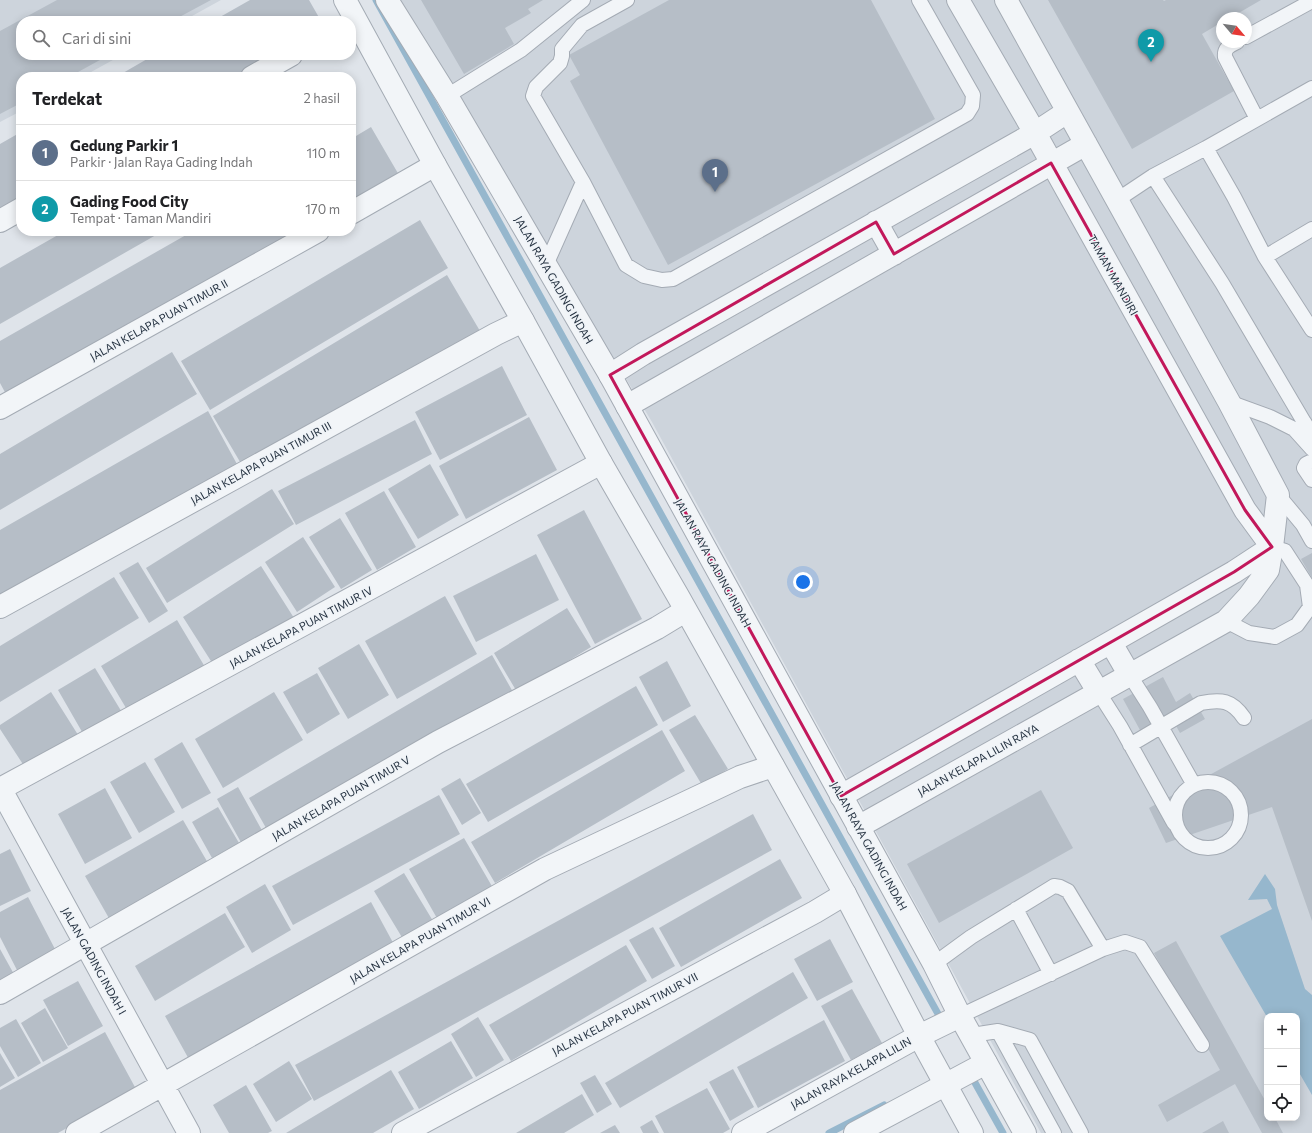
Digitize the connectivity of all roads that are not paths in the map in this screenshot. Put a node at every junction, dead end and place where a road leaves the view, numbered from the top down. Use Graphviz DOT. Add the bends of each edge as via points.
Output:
graph roads {
  1 [pos="387,0"];
  2 [pos="583,0"];
  3 [pos="627,0"];
  4 [pos="919,0"];
  5 [pos="958,0"];
  6 [pos="1006,0"];
  7 [pos="1312,1"];
  8 [pos="356,26"];
  9 [pos="1252,34"];
  10 [pos="1227,48"];
  11 [pos="282,60"];
  12 [pos="261,72"];
  13 [pos="1312,88"];
  14 [pos="447,96"];
  15 [pos="1067,112"];
  16 [pos="1257,119"];
  17 [pos="1035,133"];
  18 [pos="1086,144"];
  19 [pos="1206,148"];
  20 [pos="1051,163"];
  21 [pos="435,165"];
  22 [pos="1154,176"];
  23 [pos="583,182"];
  24 [pos="1117,200"];
  25 [pos="356,210"];
  26 [pos="16,212"];
  27 [pos="0,221"];
  28 [pos="876,222"];
  29 [pos="1312,229"];
  30 [pos="309,236"];
  31 [pos="894,254"];
  32 [pos="1265,257"];
  33 [pos="546,265"];
  34 [pos="523,321"];
  35 [pos="1312,330"];
  36 [pos="610,375"];
  37 [pos="1229,402"];
  38 [pos="626,406"];
  39 [pos="0,408"];
  40 [pos="1312,434"];
  41 [pos="1312,449"];
  42 [pos="1312,460"];
  43 [pos="601,463"];
  44 [pos="1312,480"];
  45 [pos="1278,495"];
  46 [pos="1312,541"];
  47 [pos="1272,547"];
  48 [pos="0,607"];
  49 [pos="686,611"];
  50 [pos="1226,621"];
  51 [pos="1111,643"];
  52 [pos="1079,660"];
  53 [pos="1129,674"];
  54 [pos="1099,693"];
  55 [pos="1244,718"];
  56 [pos="1161,727"];
  57 [pos="1130,745"];
  58 [pos="773,766"];
  59 [pos="1194,785"];
  60 [pos="0,789"];
  61 [pos="841,796"];
  62 [pos="858,827"];
  63 [pos="1178,829"];
  64 [pos="845,894"];
  65 [pos="1016,909"];
  66 [pos="84,944"];
  67 [pos="1103,949"];
  68 [pos="934,964"];
  69 [pos="1051,974"];
  70 [pos="0,993"];
  71 [pos="958,1017"];
  72 [pos="998,1031"];
  73 [pos="923,1034"];
  74 [pos="972,1035"];
  75 [pos="1202,1045"];
  76 [pos="986,1063"];
  77 [pos="945,1085"];
  78 [pos="162,1086"];
  79 [pos="77,1133"];
  80 [pos="188,1133"];
  81 [pos="403,1133"];
  82 [pos="744,1133"];
  83 [pos="855,1133"];
  84 [pos="972,1133"];
  85 [pos="1025,1133"];
  86 [pos="1054,1133"];
  87 [pos="1081,1133"];
  1 -- 14 [label="street, JALAN RAYA GADING INDAH"];
  2 -- 14 [label="lane" via="521,50"];
  3 -- 23 [label="lane" via="582,25 562,49 562,56 556,68 540,82 533,96"];
  4 -- 23 [label="lane" via="972,95 972,106 967,114 673,278 662,280 644,276 626,265"];
  5 -- 17 [label="street, TAMAN MANDIRI"];
  6 -- 15 [label="street"];
  7 -- 9 [label="lane"];
  8 -- 21 [label="street"];
  10 -- 16 [label="lane" via="1225,57"];
  11 -- 12 [label="street"];
  13 -- 16 [label="lane"];
  14 -- 33 [label="street, JALAN RAYA GADING INDAH"];
  15 -- 17 [label="street"];
  15 -- 18 [label="street"];
  16 -- 19 [label="lane"];
  17 -- 20 [label="street, TAMAN MANDIRI"];
  17 -- 28 [label="street"];
  18 -- 20 [label="street"];
  18 -- 24 [label="street"];
  19 -- 22 [label="lane"];
  19 -- 32 [label="lane"];
  20 -- 31 [label="street"];
  20 -- 47 [label="street, TAMAN MANDIRI" via="1245,510"];
  21 -- 25 [label="street"];
  21 -- 34 [label="street"];
  22 -- 24 [label="lane"];
  22 -- 40 [label="lane" via="1222,283"];
  23 -- 33 [label="lane"];
  24 -- 37 [label="street"];
  26 -- 27 [label="street"];
  28 -- 31 [label="street"];
  28 -- 36 [label="street"];
  29 -- 32 [label="lane"];
  30 -- 39 [label="street, JALAN KELAPA PUAN TIMUR II"];
  31 -- 38 [label="street"];
  32 -- 35 [label="lane"];
  33 -- 36 [label="street, JALAN RAYA GADING INDAH"];
  34 -- 43 [label="street"];
  34 -- 48 [label="street, JALAN KELAPA PUAN TIMUR III"];
  36 -- 38 [label="street, JALAN RAYA GADING INDAH"];
  37 -- 41 [label="lane" via="1294,429"];
  37 -- 45 [label="street"];
  38 -- 61 [label="street, JALAN RAYA GADING INDAH"];
  42 -- 44 [label="lane" via="1304,468"];
  43 -- 49 [label="street"];
  43 -- 60 [label="street, JALAN KELAPA PUAN TIMUR IV"];
  45 -- 46 [label="lane" via="1303,525"];
  45 -- 47 [label="street"];
  47 -- 50 [label="street, JALAN KELAPA LILIN RAYA" via="1268,570"];
  47 -- 50 [label="lane" via="1285,551 1307,585 1310,607 1297,625 1275,637 1249,633"];
  47 -- 51 [label="street" via="1234,572"];
  49 -- 58 [label="street"];
  49 -- 66 [label="street, JALAN KELAPA PUAN TIMUR V" via="438,742"];
  50 -- 53 [label="street, JALAN KELAPA LILIN RAYA"];
  51 -- 52 [label="street"];
  51 -- 53 [label="street"];
  52 -- 54 [label="street"];
  52 -- 61 [label="street"];
  53 -- 54 [label="street, JALAN KELAPA LILIN RAYA"];
  53 -- 56 [label="lane"];
  54 -- 57 [label="lane"];
  54 -- 62 [label="street, JALAN KELAPA LILIN RAYA"];
  55 -- 56 [label="lane" via="1238,709 1227,701 1214,700 1201,703"];
  56 -- 57 [label="lane"];
  56 -- 59 [label="lane"];
  57 -- 63 [label="lane"];
  58 -- 64 [label="street"];
  58 -- 78 [label="street, JALAN KELAPA PUAN TIMUR VI" via="740,777 545,869"];
  59 -- 63 [label="lane" via="1180,796 1175,812"];
  59 -- 63 [label="lane" via="1211,782 1227,788 1238,801 1241,818 1235,834 1222,845 1205,848 1188,842"];
  60 -- 66 [label="street, JALAN GADING INDAH I"];
  61 -- 62 [label="street, JALAN RAYA GADING INDAH"];
  62 -- 68 [label="street, JALAN RAYA GADING INDAH"];
  64 -- 73 [label="street"];
  64 -- 81 [label="street, JALAN KELAPA PUAN TIMUR VII"];
  65 -- 67 [label="lane" via="1054,886 1060,887 1068,891"];
  65 -- 68 [label="lane"];
  65 -- 69 [label="lane"];
  66 -- 70 [label="street, JALAN KELAPA PUAN TIMUR V"];
  66 -- 78 [label="street, JALAN GADING INDAH I"];
  67 -- 69 [label="lane"];
  67 -- 75 [label="lane" via="1125,942 1140,948"];
  68 -- 71 [label="street, JALAN RAYA GADING INDAH"];
  69 -- 71 [label="lane"];
  71 -- 73 [label="street, JALAN RAYA KELAPA LILIN"];
  71 -- 74 [label="street, JALAN RAYA GADING INDAH"];
  72 -- 74 [label="lane"];
  72 -- 86 [label="lane"];
  72 -- 87 [label="lane" via="1030,1040"];
  73 -- 77 [label="street"];
  73 -- 82 [label="street, JALAN RAYA KELAPA LILIN"];
  74 -- 76 [label="street, JALAN RAYA GADING INDAH"];
  76 -- 77 [label="street"];
  76 -- 85 [label="street, JALAN RAYA GADING INDAH"];
  77 -- 83 [label="street"];
  77 -- 84 [label="street"];
  78 -- 79 [label="street, JALAN KELAPA PUAN TIMUR VI"];
  78 -- 80 [label="street, JALAN GADING INDAH I"];
}
